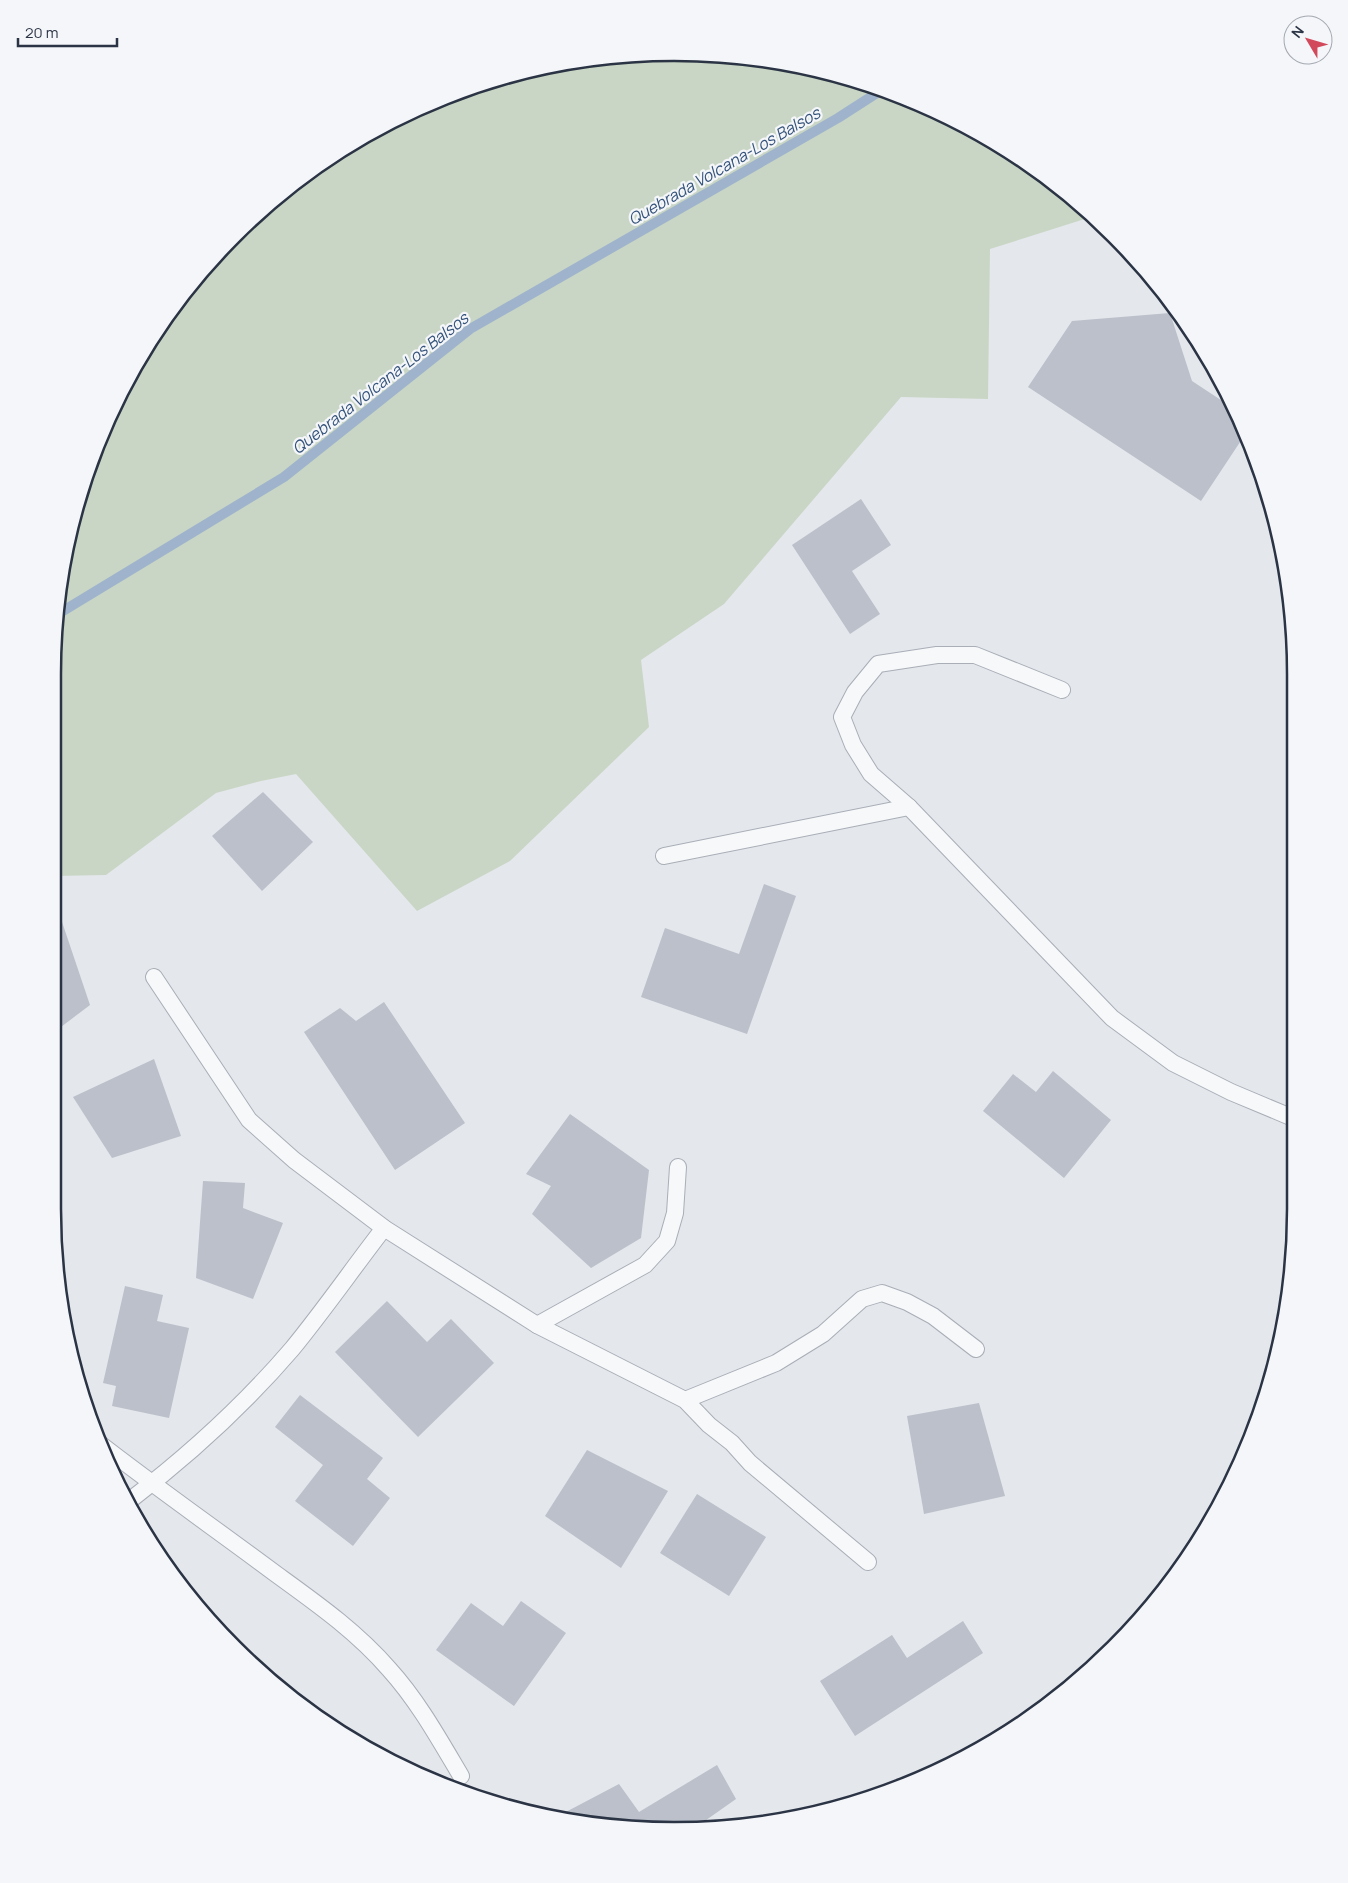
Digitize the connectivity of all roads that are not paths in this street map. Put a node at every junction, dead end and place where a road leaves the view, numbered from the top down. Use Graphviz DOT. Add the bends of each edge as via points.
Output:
graph roads {
  1 [pos="1062,690"];
  2 [pos="909,807"];
  3 [pos="664,856"];
  4 [pos="154,977"];
  5 [pos="1287,1115"];
  6 [pos="678,1167"];
  7 [pos="384,1228"];
  8 [pos="537,1325"];
  9 [pos="976,1349"];
  10 [pos="685,1400"];
  11 [pos="113,1454"];
  12 [pos="151,1484"];
  13 [pos="133,1497"];
  14 [pos="868,1562"];
  15 [pos="461,1776"];
  1 -- 2 [label="lane" via="975,655 937,655 878,664 854,692 842,717 853,745 871,774"];
  2 -- 3 [label="lane"];
  2 -- 5 [label="lane" via="1112,1018 1173,1064"];
  4 -- 7 [label="lane" via="249,1120 294,1160"];
  6 -- 8 [label="lane" via="675,1213 667,1241 646,1265"];
  7 -- 8 [label="lane"];
  7 -- 12 [label="lane" via="292,1348 198,1445"];
  8 -- 10 [label="lane"];
  9 -- 10 [label="lane" via="933,1316 882,1293 862,1299 822,1334 776,1363"];
  10 -- 14 [label="lane" via="763,1475"];
  11 -- 12 [label="lane"];
  12 -- 13 [label="lane"];
  12 -- 15 [label="lane" via="347,1627 390,1669 423,1713"];
}
